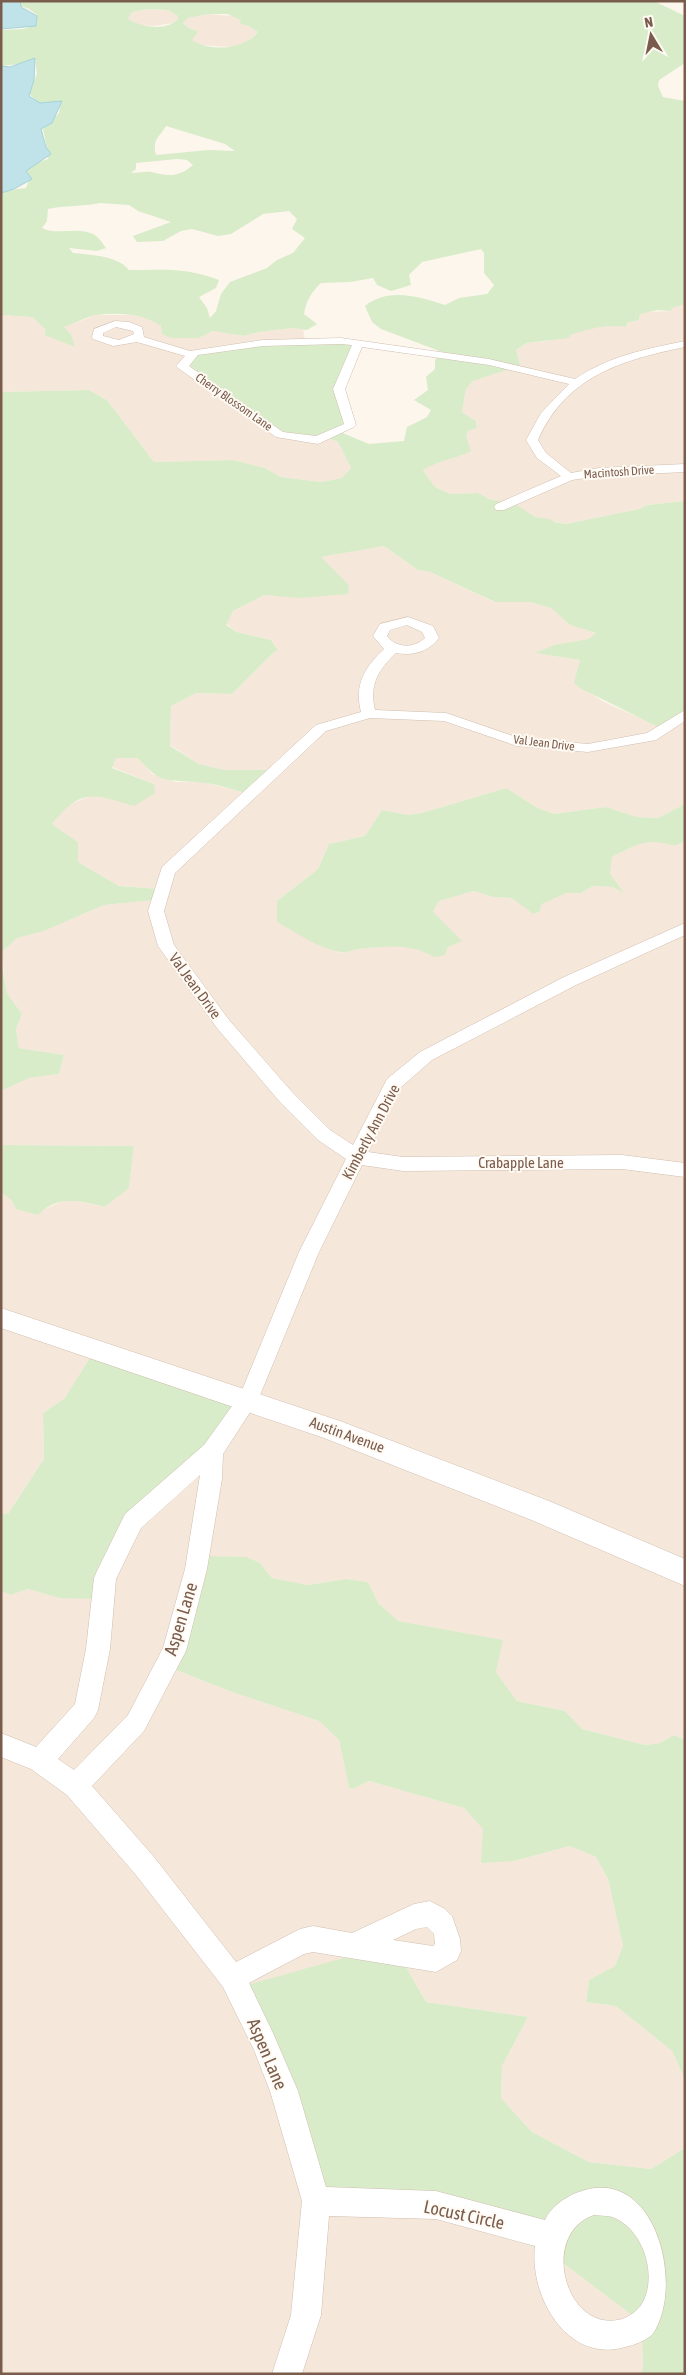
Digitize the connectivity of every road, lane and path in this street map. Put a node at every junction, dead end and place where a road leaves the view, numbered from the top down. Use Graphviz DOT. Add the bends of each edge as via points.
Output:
graph roads {
  1 [pos="137,338"];
  2 [pos="358,343"];
  3 [pos="685,344"];
  4 [pos="192,355"];
  5 [pos="578,383"];
  6 [pos="685,468"];
  7 [pos="569,478"];
  8 [pos="500,507"];
  9 [pos="393,648"];
  10 [pos="369,714"];
  11 [pos="685,714"];
  12 [pos="685,928"];
  13 [pos="358,1156"];
  14 [pos="685,1170"];
  15 [pos="1,1318"];
  16 [pos="248,1400"];
  17 [pos="212,1452"];
  18 [pos="685,1573"];
  19 [pos="1,1745"];
  20 [pos="40,1761"];
  21 [pos="76,1786"];
  22 [pos="353,1946"];
  23 [pos="232,1978"];
  24 [pos="316,2201"];
  25 [pos="552,2236"];
  26 [pos="287,2374"];
  1 -- 4 [label="street"];
  2 -- 4 [label="street, Cherry Blossom Lane" via="263,343"];
  2 -- 4 [label="street, Cherry Blossom Lane" via="339,389 350,425 318,440 280,435 182,366"];
  2 -- 5 [label="street, Cherry Blossom Lane" via="508,365"];
  3 -- 5 [label="street" via="614,362"];
  5 -- 7 [label="street" via="550,408 537,425 532,440 541,455"];
  6 -- 7 [label="street, Macintosh Drive" via="599,472"];
  7 -- 8 [label="street, Macintosh Drive"];
  9 -- 10 [label="street" via="375,667 364,687"];
  10 -- 11 [label="street, Val Jean Drive" via="446,717 517,742 588,748 651,737"];
  10 -- 13 [label="street, Val Jean Drive" via="322,728 314,735 168,871 156,911 166,946 223,1024 286,1097 324,1135"];
  12 -- 13 [label="street, Kimberly Ann Drive" via="570,981 426,1056 393,1084"];
  13 -- 14 [label="street, Crabapple Lane" via="403,1164 622,1162"];
  13 -- 16 [label="street, Kimberly Ann Drive" via="309,1252"];
  15 -- 16 [label="street, Austin Avenue"];
  16 -- 17 [label="street"];
  16 -- 18 [label="street, Austin Avenue" via="539,1510"];
  17 -- 20 [label="street" via="134,1521 105,1578 98,1649 86,1710"];
  17 -- 21 [label="street, Aspen Lane" via="211,1479 196,1569 174,1652 136,1723"];
  19 -- 20 [label="street, Aspen Lane"];
  20 -- 21 [label="street, Aspen Lane"];
  21 -- 23 [label="street, Aspen Lane" via="145,1866"];
  22 -- 23 [label="street" via="313,1939"];
  23 -- 24 [label="street, Aspen Lane" via="284,2091"];
  24 -- 25 [label="street, Locust Circle" via="436,2205"];
  24 -- 26 [label="street, Aspen Lane" via="306,2315"];
  25 -- 25 [label="street" via="548,2257 550,2280 558,2301 571,2319 588,2331 608,2337 627,2334 644,2324 656,2308 662,2288 663,2266 657,2244 646,2225 630,2210 613,2203 594,2201 576,2207 562,2219"];
}
